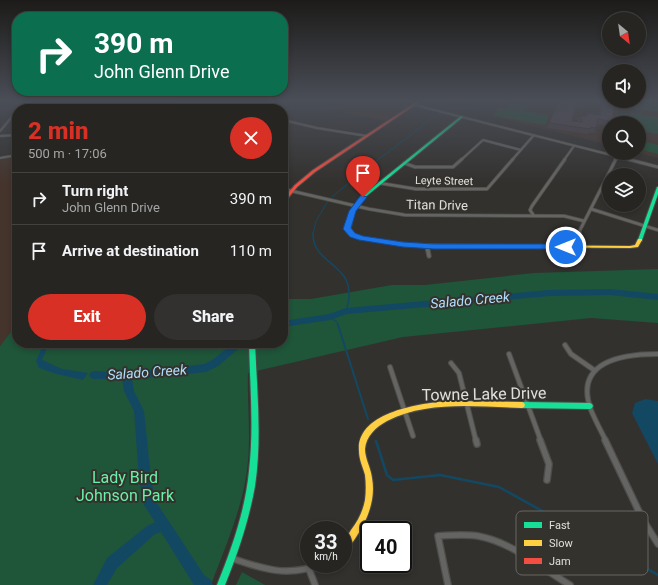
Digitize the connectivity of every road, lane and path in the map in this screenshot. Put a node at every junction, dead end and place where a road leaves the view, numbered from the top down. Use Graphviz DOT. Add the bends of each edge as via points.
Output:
graph roads {
  1 [pos="323,128"];
  2 [pos="379,128"];
  3 [pos="448,128"];
  4 [pos="505,128"];
  5 [pos="12,135"];
  6 [pos="0,136"];
  7 [pos="367,136"];
  8 [pos="534,136"];
  9 [pos="574,146"];
  10 [pos="521,150"];
  11 [pos="602,153"];
  12 [pos="12,156"];
  13 [pos="0,158"];
  14 [pos="616,160"];
  15 [pos="629,160"];
  16 [pos="404,163"];
  17 [pos="658,167"];
  18 [pos="379,183"];
  19 [pos="658,188"];
  20 [pos="288,190"];
  21 [pos="292,191"];
  22 [pos="288,196"];
  23 [pos="356,206"];
  24 [pos="591,209"];
  25 [pos="534,216"];
  26 [pos="584,221"];
  27 [pos="646,226"];
  28 [pos="658,230"];
  29 [pos="427,246"];
  30 [pos="580,247"];
  31 [pos="430,256"];
  32 [pos="566,345"];
  33 [pos="252,348"];
  34 [pos="509,354"];
  35 [pos="658,354"];
  36 [pos="451,363"];
  37 [pos="390,367"];
  38 [pos="594,370"];
  39 [pos="467,404"];
  40 [pos="528,405"];
  41 [pos="590,406"];
  42 [pos="404,411"];
  43 [pos="413,436"];
  44 [pos="477,444"];
  45 [pos="547,480"];
  46 [pos="638,511"];
  47 [pos="648,529"];
  48 [pos="352,536"];
  49 [pos="658,544"];
  50 [pos="516,553"];
  51 [pos="231,558"];
  52 [pos="300,570"];
  53 [pos="311,573"];
  54 [pos="553,575"];
  55 [pos="221,585"];
  56 [pos="315,585"];
  57 [pos="448,585"];
  58 [pos="570,585"];
  1 -- 7 [label="street"];
  2 -- 7 [label="street"];
  3 -- 16 [label="street"];
  4 -- 8 [label="street"];
  5 -- 6 [label="street"];
  7 -- 21 [label="street" via="314,171"];
  8 -- 9 [label="street"];
  8 -- 10 [label="street, Leyte Street"];
  9 -- 11 [label="street"];
  9 -- 25 [label="street" via="532,206 530,210"];
  10 -- 16 [label="street" via="483,140 453,166 415,167"];
  10 -- 18 [label="street, Leyte Street" via="487,189 416,189"];
  12 -- 13 [label="street"];
  14 -- 24 [label="street"];
  15 -- 17 [label="street"];
  16 -- 18 [label="street"];
  18 -- 23 [label="street"];
  19 -- 27 [label="street"];
  20 -- 21 [label="street, Titan Drive"];
  21 -- 22 [label="street"];
  21 -- 23 [label="street, Titan Drive"];
  23 -- 25 [label="street, Titan Drive" via="412,215"];
  23 -- 29 [label="street" via="347,224 351,234 380,242"];
  24 -- 26 [label="street"];
  24 -- 27 [label="street"];
  25 -- 26 [label="street, Titan Drive" via="564,216"];
  26 -- 30 [label="street" via="576,238"];
  27 -- 28 [label="street"];
  27 -- 30 [label="street" via="636,246"];
  29 -- 30 [label="street"];
  29 -- 31 [label="street"];
  32 -- 38 [label="street" via="571,354"];
  33 -- 51 [label="street" via="255,441 253,472"];
  34 -- 40 [label="street"];
  35 -- 38 [label="street" via="625,356"];
  36 -- 39 [label="street" via="459,373"];
  37 -- 42 [label="street"];
  38 -- 41 [label="street" via="587,383"];
  39 -- 40 [label="street, Towne Lake Drive"];
  39 -- 42 [label="street, Towne Lake Drive" via="432,405"];
  39 -- 44 [label="street"];
  40 -- 41 [label="street, Towne Lake Drive"];
  40 -- 45 [label="street" via="549,464"];
  41 -- 46 [label="street"];
  42 -- 43 [label="street"];
  42 -- 48 [label="street, Towne Lake Drive" via="379,422 367,432 364,439 362,446 369,480 369,497 363,518"];
  47 -- 49 [label="street"];
  50 -- 57 [label="street" via="490,540 466,535 438,536"];
  51 -- 52 [label="street" via="270,571"];
  51 -- 55 [label="street"];
  53 -- 56 [label="street"];
  54 -- 58 [label="street"];
}
